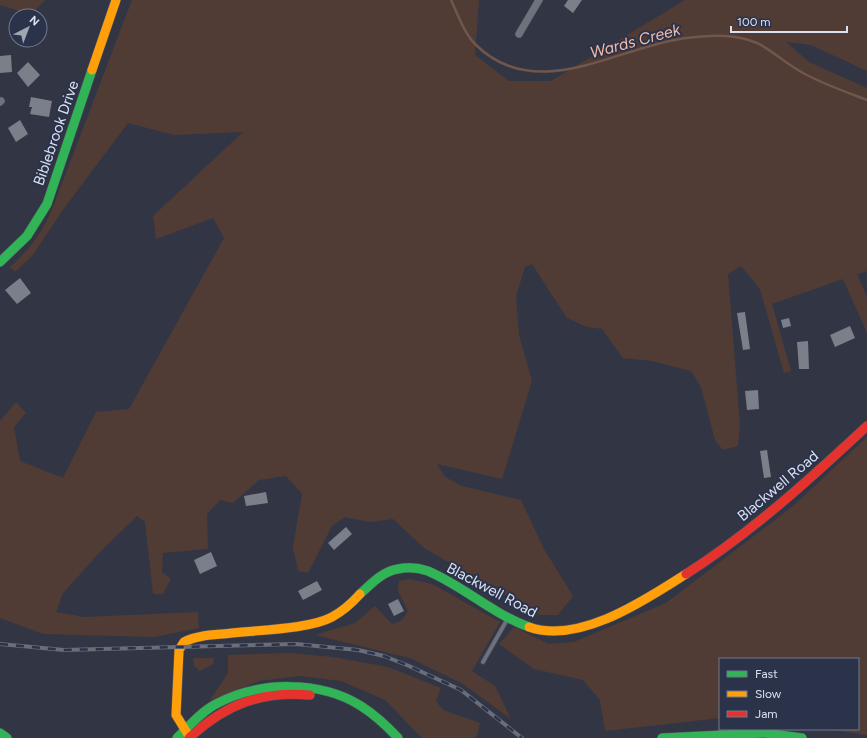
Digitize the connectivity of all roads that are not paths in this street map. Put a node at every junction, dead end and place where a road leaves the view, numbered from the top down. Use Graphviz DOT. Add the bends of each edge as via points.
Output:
graph roads {
  1 [pos="116,0"];
  2 [pos="539,0"];
  3 [pos="519,34"];
  4 [pos="0,262"];
  5 [pos="867,426"];
  6 [pos="509,617"];
  7 [pos="484,662"];
  8 [pos="0,733"];
  9 [pos="188,735"];
  10 [pos="7,738"];
  11 [pos="177,738"];
  12 [pos="389,738"];
  13 [pos="398,738"];
  14 [pos="662,738"];
  15 [pos="802,738"];
  1 -- 4 [label="street, Biblebrook Drive" via="47,204 32,232"];
  2 -- 3 [label="street"];
  5 -- 6 [label="street, Blackwell Road" via="808,482 761,520 714,556 653,594 576,630 538,630"];
  6 -- 7 [label="lane"];
  6 -- 9 [label="street, Blackwell Road" via="427,571 411,567 378,577 338,613 324,620 188,640 179,650 176,715"];
  8 -- 10 [label="street"];
  9 -- 11 [label="street"];
  9 -- 12 [label="street" via="234,705 257,697 287,694 316,696 344,705 377,725"];
  9 -- 13 [label="street" via="194,721 216,704 251,690 280,686 310,688 340,696 371,713 387,725"];
  14 -- 15 [label="street" via="764,732"];
}
